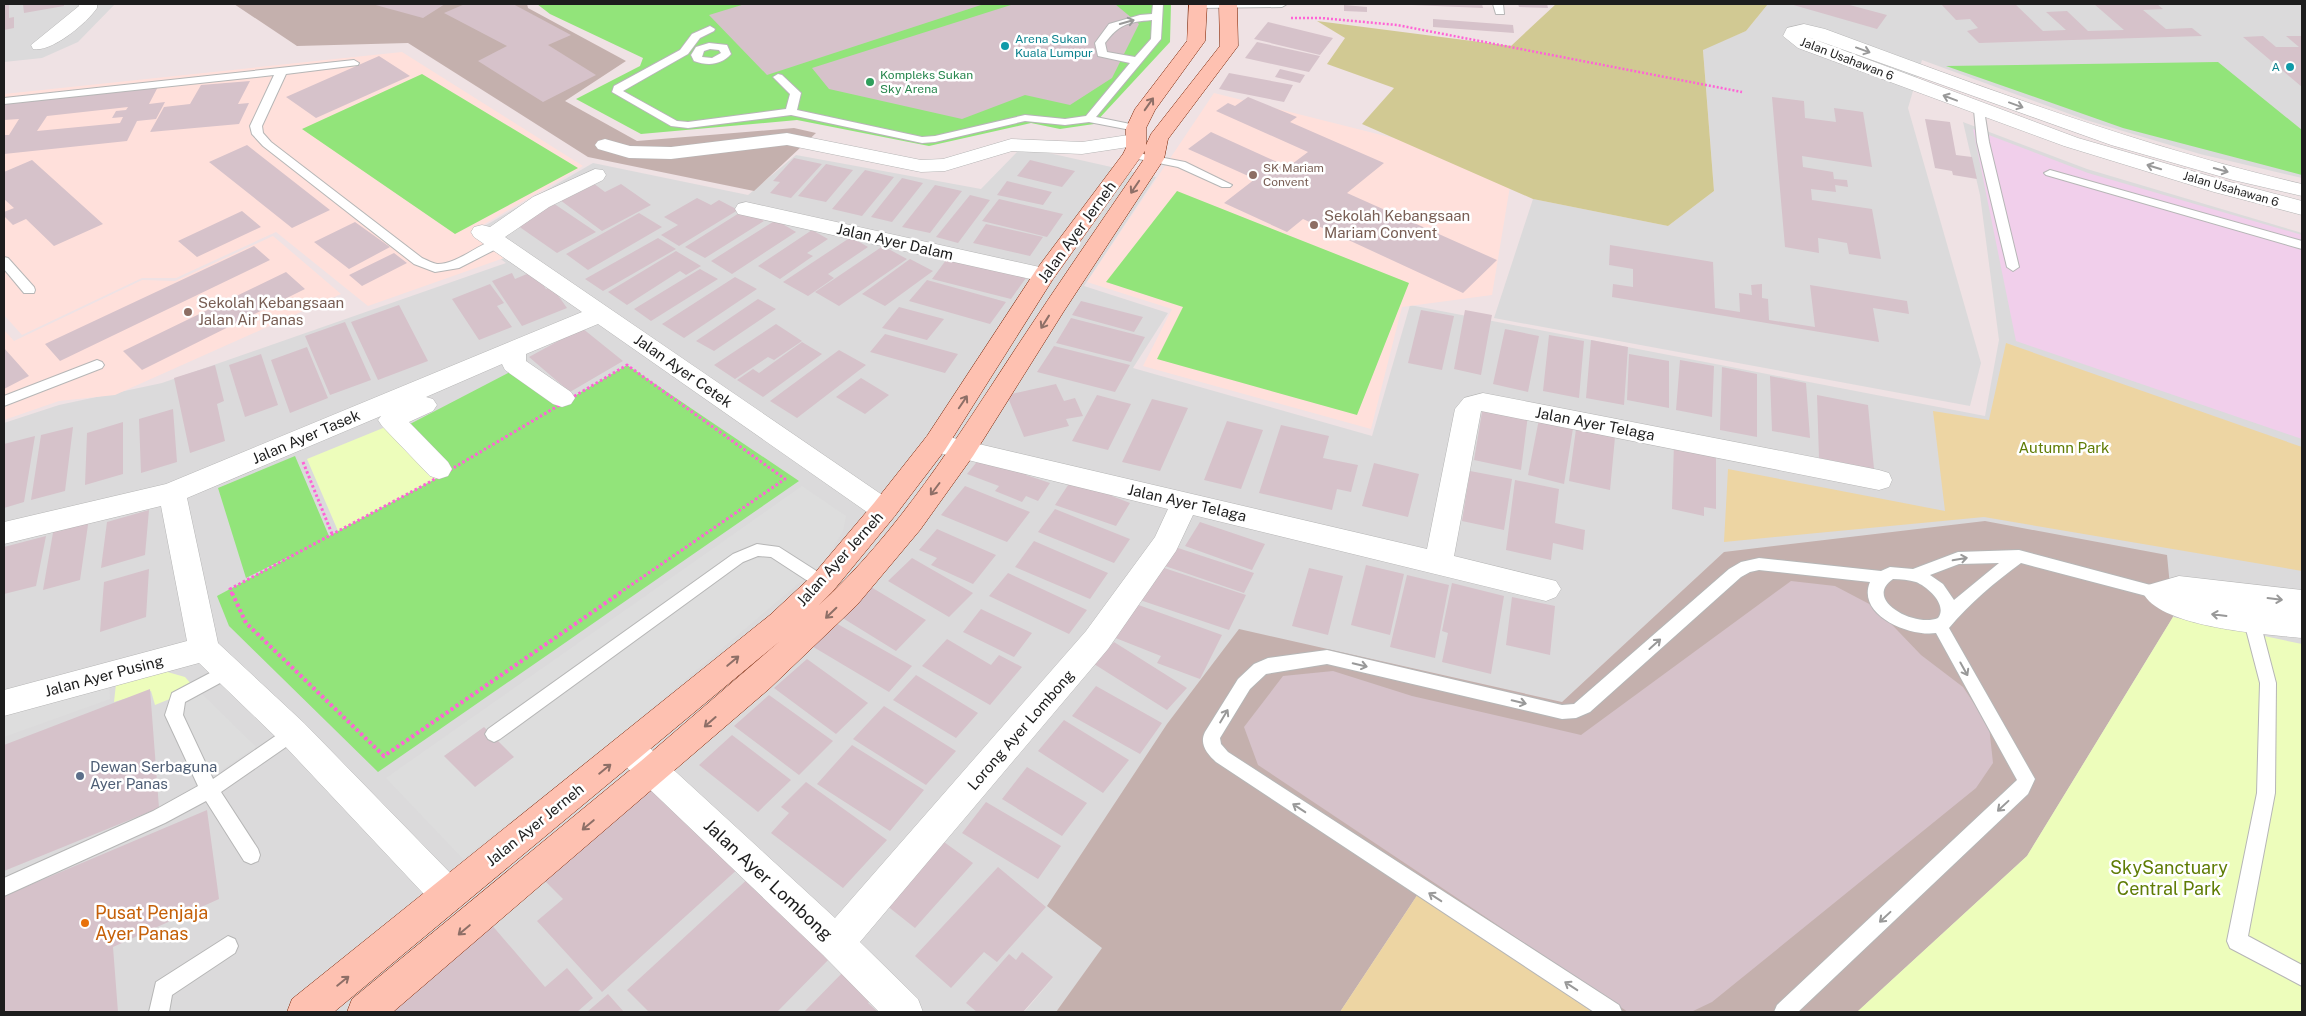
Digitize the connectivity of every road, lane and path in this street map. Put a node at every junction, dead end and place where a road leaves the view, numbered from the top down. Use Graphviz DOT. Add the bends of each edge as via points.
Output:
graph roads {
  1 [pos="88,4"];
  2 [pos="1158,4"];
  3 [pos="1198,4"];
  4 [pos="1282,4"];
  5 [pos="1228,5"];
  6 [pos="1158,18"];
  7 [pos="1284,18"];
  8 [pos="710,29"];
  9 [pos="40,45"];
  10 [pos="684,52"];
  11 [pos="697,52"];
  12 [pos="1138,62"];
  13 [pos="354,63"];
  14 [pos="281,72"];
  15 [pos="778,76"];
  16 [pos="1742,92"];
  17 [pos="4,101"];
  18 [pos="1979,110"];
  19 [pos="791,112"];
  20 [pos="1089,120"];
  21 [pos="605,145"];
  22 [pos="1140,146"];
  23 [pos="595,174"];
  24 [pos="2050,174"];
  25 [pos="1226,185"];
  26 [pos="2302,190"];
  27 [pos="2302,208"];
  28 [pos="746,209"];
  29 [pos="490,238"];
  30 [pos="2302,245"];
  31 [pos="4,261"];
  32 [pos="2013,266"];
  33 [pos="1044,276"];
  34 [pos="30,290"];
  35 [pos="599,314"];
  36 [pos="514,357"];
  37 [pos="97,365"];
  38 [pos="562,398"];
  39 [pos="4,400"];
  40 [pos="936,443"];
  41 [pos="964,450"];
  42 [pos="301,456"];
  43 [pos="439,469"];
  44 [pos="1879,480"];
  45 [pos="172,493"];
  46 [pos="1185,502"];
  47 [pos="884,510"];
  48 [pos="4,533"];
  49 [pos="332,534"];
  50 [pos="2018,556"];
  51 [pos="1438,563"];
  52 [pos="1914,575"];
  53 [pos="1882,577"];
  54 [pos="823,583"];
  55 [pos="1546,589"];
  56 [pos="2158,593"];
  57 [pos="2302,602"];
  58 [pos="2248,607"];
  59 [pos="1945,620"];
  60 [pos="2302,626"];
  61 [pos="204,649"];
  62 [pos="227,671"];
  63 [pos="4,703"];
  64 [pos="293,733"];
  65 [pos="494,734"];
  66 [pos="641,760"];
  67 [pos="209,790"];
  68 [pos="251,855"];
  69 [pos="4,887"];
  70 [pos="448,895"];
  71 [pos="836,943"];
  72 [pos="228,946"];
  73 [pos="2302,976"];
  74 [pos="159,1012"];
  75 [pos="305,1012"];
  76 [pos="365,1012"];
  77 [pos="905,1012"];
  78 [pos="1612,1012"];
  79 [pos="1784,1012"];
  1 -- 9 [label="street" via="88,8 62,32"];
  2 -- 6 [label="lane"];
  3 -- 5 [label="lane"];
  22 -- 3 [label="main road, Jalan Ayer Jerneh, one-way" via="1145,109 1196,41"];
  4 -- 5 [label="lane"];
  5 -- 22 [label="main road, Jalan Ayer Jerneh" via="1228,46 1158,138"];
  6 -- 12 [label="lane" via="1156,39"];
  12 -- 6 [label="lane, one-way" via="1102,54 1100,43 1113,26 1140,18"];
  7 -- 16 [label="path" via="1397,25"];
  8 -- 10 [label="lane" via="696,36"];
  10 -- 11 [label="lane"];
  10 -- 19 [label="lane" via="618,88 617,92 675,124"];
  12 -- 20 [label="lane"];
  13 -- 14 [label="lane"];
  14 -- 17 [label="lane"];
  14 -- 29 [label="lane" via="256,126 258,134 268,144 418,261 435,268 459,264"];
  15 -- 19 [label="lane" via="796,93"];
  18 -- 26 [label="street, Jalan Usahawan 6, one-way" via="1805,44 1792,36 1794,32 1804,30 1818,33 2107,138"];
  27 -- 18 [label="street, Jalan Usahawan 6, one-way" via="2099,150"];
  18 -- 32 [label="lane" via="1983,142"];
  19 -- 20 [label="lane" via="922,140 1025,118 1065,122"];
  20 -- 22 [label="lane"];
  21 -- 22 [label="street" via="629,152 670,153 787,139 929,166 945,165 1011,145"];
  22 -- 25 [label="lane"];
  22 -- 33 [label="main road, Jalan Ayer Jerneh"];
  22 -- 41 [label="main road, Jalan Ayer Jerneh, one-way" via="1054,307"];
  23 -- 29 [label="street" via="541,202"];
  24 -- 30 [label="lane"];
  28 -- 33 [label="street, Jalan Ayer Dalam"];
  29 -- 35 [label="street, Jalan Ayer Cetek"];
  31 -- 34 [label="lane"];
  40 -- 33 [label="main road, Jalan Ayer Jerneh, one-way"];
  35 -- 36 [label="street, Jalan Ayer Tasek"];
  35 -- 47 [label="street, Jalan Ayer Cetek"];
  36 -- 38 [label="street"];
  36 -- 43 [label="street" via="391,420"];
  36 -- 45 [label="street, Jalan Ayer Tasek"];
  37 -- 39 [label="lane"];
  40 -- 41 [label="street, Jalan Ayer Telaga"];
  40 -- 47 [label="main road, Jalan Ayer Jerneh"];
  41 -- 46 [label="street, Jalan Ayer Telaga"];
  41 -- 66 [label="main road, Jalan Ayer Jerneh, one-way" via="910,523 847,597 758,680"];
  42 -- 49 [label="path"];
  44 -- 51 [label="street, Jalan Ayer Telaga" via="1483,402 1468,409"];
  45 -- 48 [label="street, Jalan Ayer Tasek"];
  45 -- 61 [label="street"];
  46 -- 51 [label="street, Jalan Ayer Telaga"];
  46 -- 71 [label="street, Lorong Ayer Lombong" via="1166,543 1098,640"];
  47 -- 54 [label="main road, Jalan Ayer Jerneh"];
  49 -- 49 [label="path" via="230,589 246,623 384,756 785,479 627,365 428,483"];
  52 -- 50 [label="lane, one-way" via="1958,558"];
  50 -- 56 [label="lane"];
  50 -- 59 [label="lane"];
  51 -- 55 [label="street, Jalan Ayer Telaga"];
  52 -- 53 [label="lane" via="1896,573"];
  52 -- 59 [label="lane" via="1926,580 1944,596 1949,605"];
  53 -- 59 [label="lane" via="1874,592 1877,601 1894,619 1913,627 1931,629"];
  78 -- 53 [label="lane, one-way" via="1222,758 1213,748 1211,737 1244,684 1260,669 1268,665 1327,657 1562,712 1576,711 1747,566 1759,564"];
  54 -- 65 [label="lane" via="774,551 757,550 738,558"];
  66 -- 54 [label="main road, Jalan Ayer Jerneh, one-way" via="737,657 780,624"];
  56 -- 58 [label="street" via="2191,612"];
  58 -- 57 [label="street, one-way"];
  58 -- 60 [label="street"];
  58 -- 73 [label="lane" via="2268,683 2266,793 2237,941"];
  59 -- 79 [label="lane, one-way" via="2026,780 2022,788"];
  61 -- 62 [label="street"];
  61 -- 63 [label="street, Jalan Ayer Pusing"];
  62 -- 64 [label="street"];
  62 -- 67 [label="lane" via="178,698 174,715"];
  64 -- 67 [label="lane"];
  64 -- 70 [label="street"];
  70 -- 66 [label="main road, Jalan Ayer Jerneh, one-way"];
  66 -- 71 [label="street, Jalan Ayer Lombong"];
  66 -- 76 [label="main road, Jalan Ayer Jerneh, one-way"];
  67 -- 68 [label="lane"];
  67 -- 69 [label="lane" via="159,818"];
  75 -- 70 [label="main road, Jalan Ayer Jerneh, one-way"];
  71 -- 77 [label="street, Jalan Ayer Lombong"];
  72 -- 74 [label="lane" via="164,989"];
}
